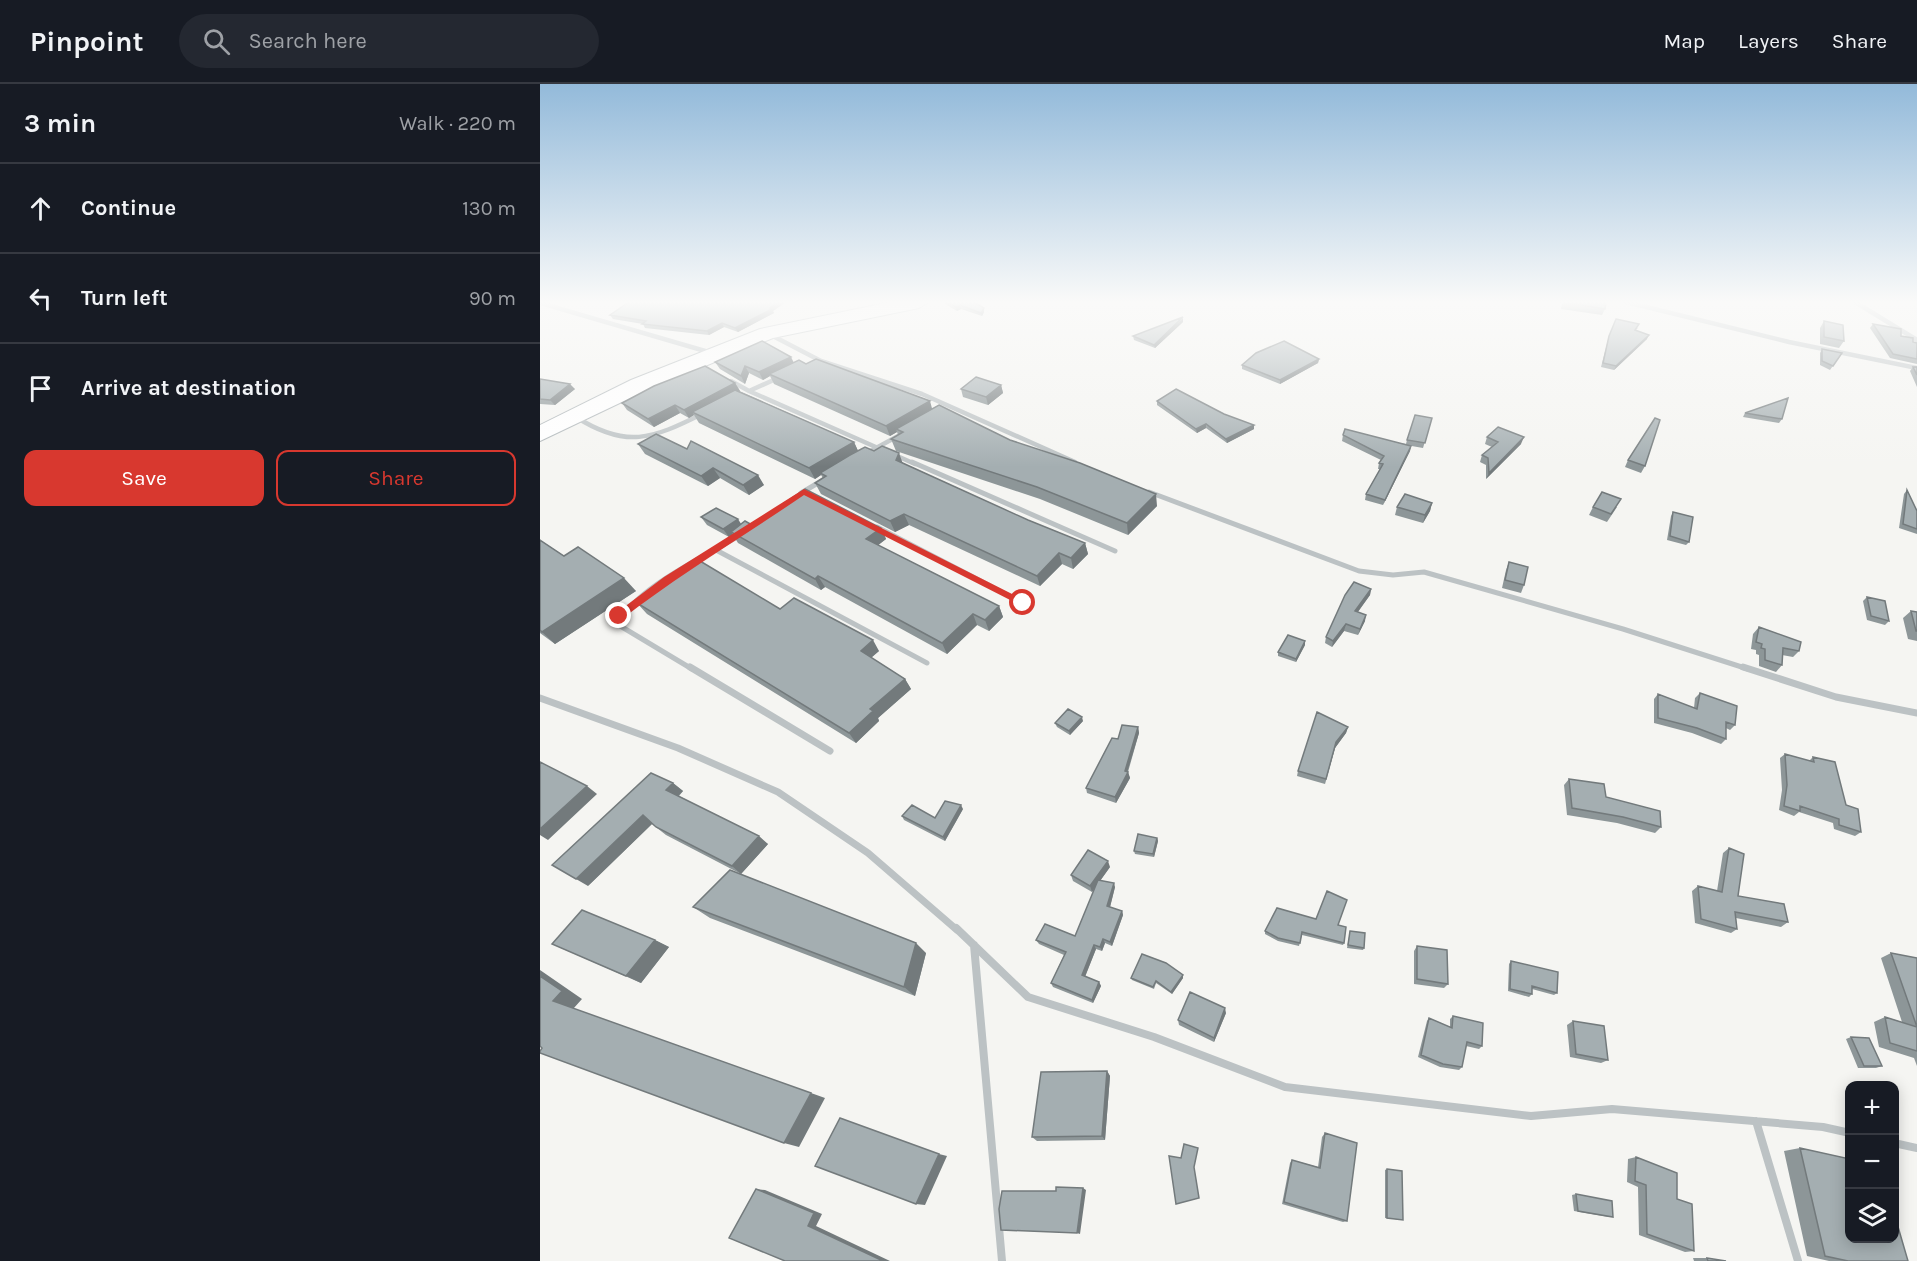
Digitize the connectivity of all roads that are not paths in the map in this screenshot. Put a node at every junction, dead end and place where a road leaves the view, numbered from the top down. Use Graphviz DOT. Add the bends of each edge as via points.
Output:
graph roads {
  1 [pos="703,357"];
  2 [pos="814,357"];
  3 [pos="1862,357"];
  4 [pos="818,359"];
  5 [pos="808,364"];
  6 [pos="1917,368"];
  7 [pos="788,373"];
  8 [pos="728,380"];
  9 [pos="749,391"];
  10 [pos="739,396"];
  11 [pos="951,407"];
  12 [pos="709,411"];
  13 [pos="942,412"];
  14 [pos="576,417"];
  15 [pos="905,432"];
  16 [pos="540,434"];
  17 [pos="877,447"];
  18 [pos="859,458"];
  19 [pos="1079,464"];
  20 [pos="831,475"];
  21 [pos="1140,489"];
  22 [pos="804,491"];
  23 [pos="797,495"];
  24 [pos="815,497"];
  25 [pos="868,523"];
  26 [pos="748,529"];
  27 [pos="716,550"];
  28 [pos="1115,551"];
  29 [pos="1023,603"];
  30 [pos="927,663"];
  31 [pos="540,698"];
  32 [pos="1917,713"];
  33 [pos="830,751"];
  34 [pos="974,944"];
  35 [pos="1756,1121"];
  36 [pos="1845,1132"];
  37 [pos="1899,1144"];
  38 [pos="1917,1148"];
  39 [pos="1002,1261"];
  40 [pos="1798,1261"];
  1 -- 14 [label="main road"];
  2 -- 4 [label="street"];
  3 -- 6 [label="street"];
  4 -- 5 [label="street"];
  4 -- 11 [label="street"];
  7 -- 9 [label="street"];
  8 -- 9 [label="street"];
  9 -- 10 [label="street"];
  9 -- 17 [label="street"];
  11 -- 13 [label="street"];
  11 -- 19 [label="street"];
  12 -- 14 [label="street" via="664,434 643,439 620,439"];
  14 -- 16 [label="main road"];
  15 -- 17 [label="street"];
  17 -- 18 [label="street"];
  17 -- 28 [label="street"];
  20 -- 22 [label="street"];
  21 -- 32 [label="street" via="1359,571 1393,575 1424,572 1623,629 1836,697"];
  22 -- 23 [label="street"];
  22 -- 24 [label="street"];
  25 -- 29 [label="street"];
  26 -- 27 [label="street"];
  27 -- 30 [label="street"];
  27 -- 33 [label="street" via="632,605 619,616 617,624"];
  31 -- 34 [label="street" via="678,748 778,792 868,853"];
  34 -- 35 [label="street" via="1028,997 1154,1037 1285,1087 1531,1116 1612,1109"];
  34 -- 39 [label="street"];
  35 -- 36 [label="street"];
  35 -- 40 [label="street"];
  37 -- 38 [label="street"];
}
